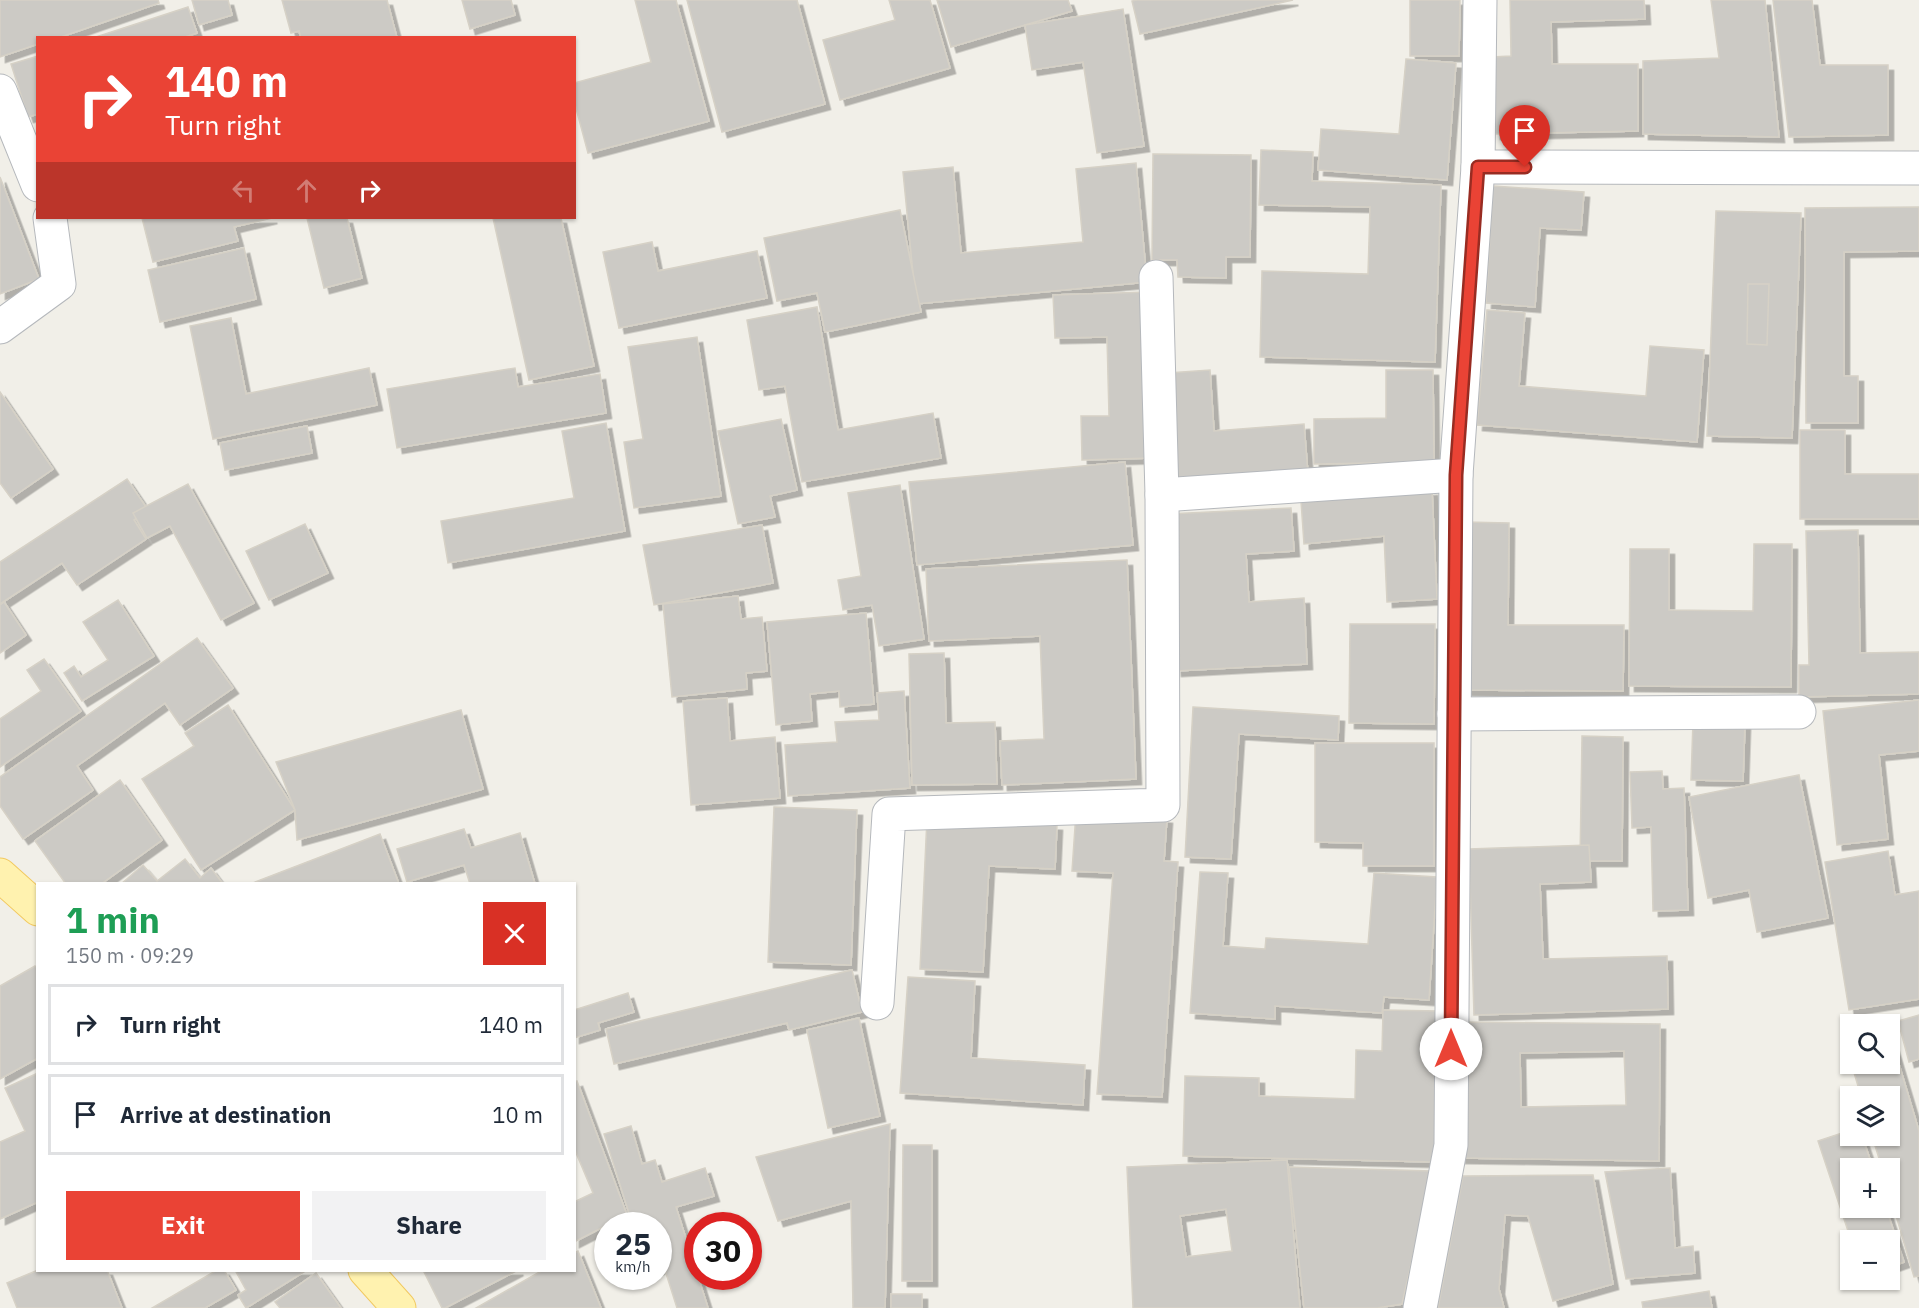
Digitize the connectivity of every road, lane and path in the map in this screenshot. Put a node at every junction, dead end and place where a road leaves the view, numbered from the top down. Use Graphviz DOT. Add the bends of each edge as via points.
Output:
graph roads {
  1 [pos="1480,0"];
  2 [pos="0,92"];
  3 [pos="1478,167"];
  4 [pos="1919,168"];
  5 [pos="36,180"];
  6 [pos="50,219"];
  7 [pos="1156,277"];
  8 [pos="0,327"];
  9 [pos="1456,475"];
  10 [pos="1162,495"];
  11 [pos="1799,712"];
  12 [pos="1454,714"];
  13 [pos="0,875"];
  14 [pos="36,907"];
  15 [pos="877,1003"];
  16 [pos="367,1272"];
  17 [pos="399,1308"];
  18 [pos="1420,1308"];
  1 -- 3 [label="street"];
  2 -- 5 [label="street"];
  3 -- 4 [label="street"];
  3 -- 9 [label="street"];
  6 -- 8 [label="street" via="59,284"];
  7 -- 10 [label="street"];
  9 -- 10 [label="street"];
  9 -- 12 [label="street"];
  10 -- 15 [label="street" via="1163,805 890,814"];
  11 -- 12 [label="street"];
  12 -- 18 [label="street" via="1450,1145"];
  13 -- 14 [label="main road"];
  16 -- 17 [label="main road"];
}
